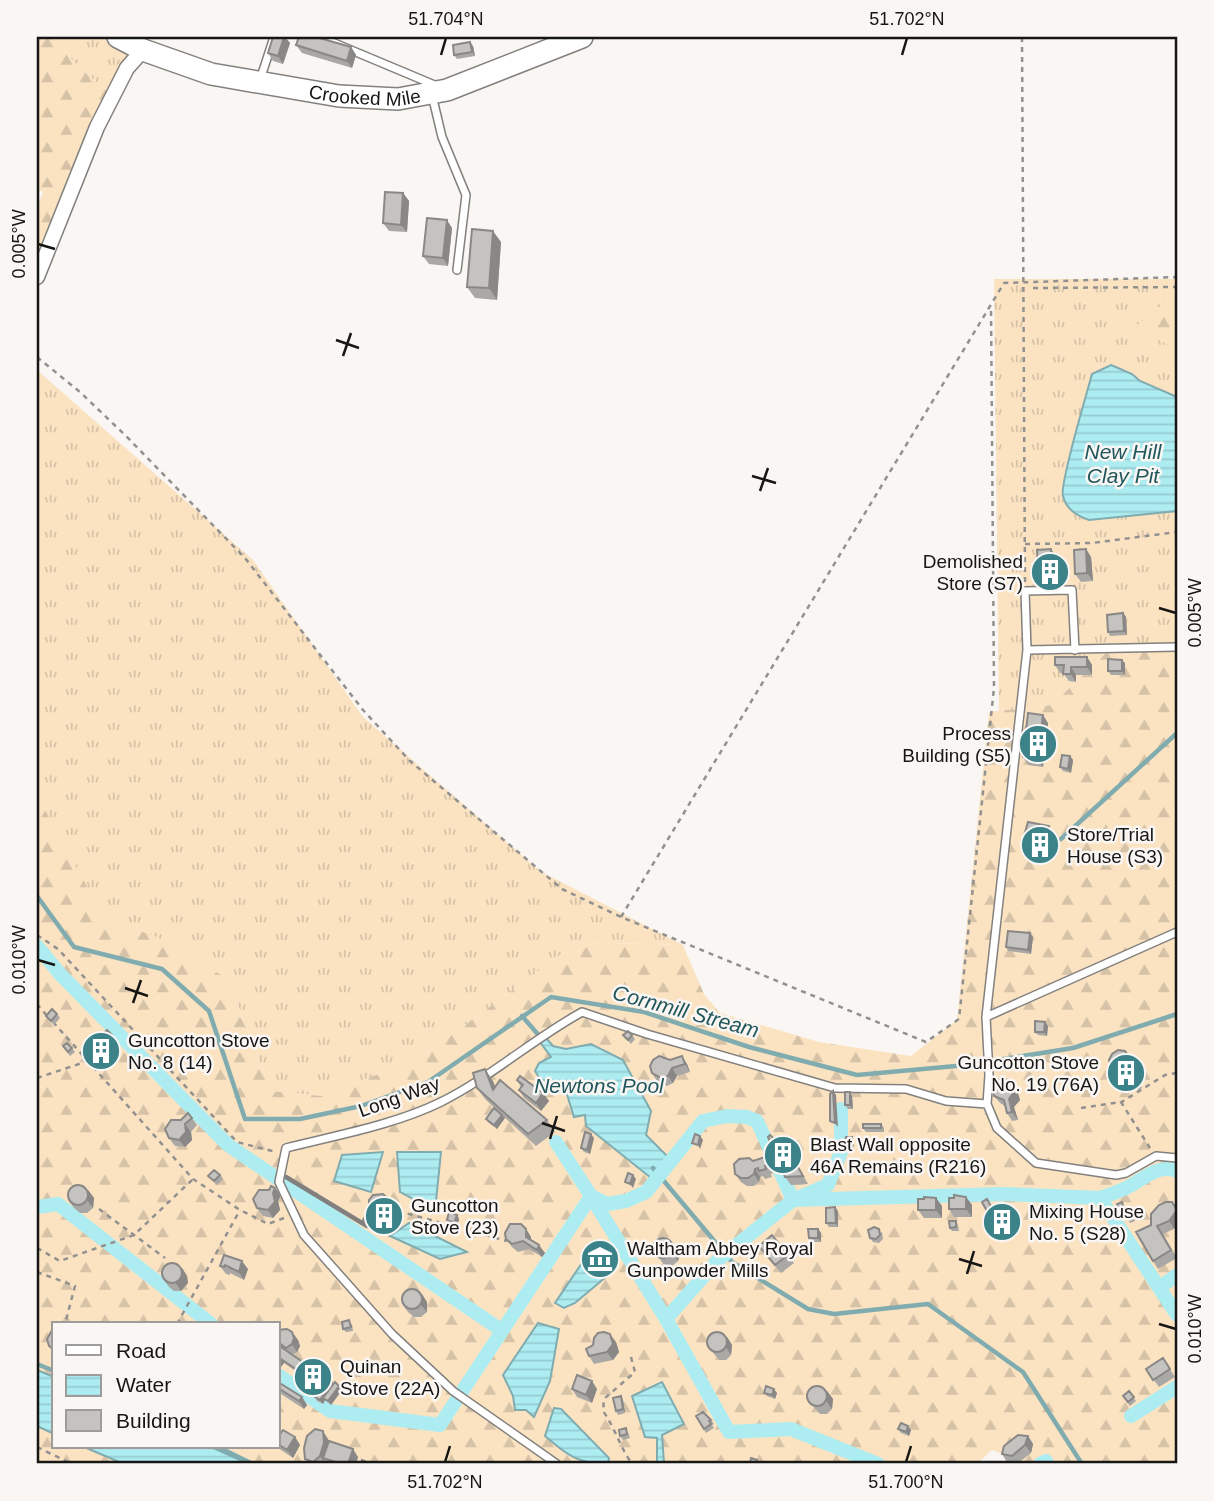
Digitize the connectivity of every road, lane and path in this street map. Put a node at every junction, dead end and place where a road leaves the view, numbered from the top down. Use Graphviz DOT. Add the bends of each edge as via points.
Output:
graph roads {
  1 [pos="274,37"];
  2 [pos="320,37"];
  3 [pos="582,37"];
  4 [pos="1021,37"];
  5 [pos="132,42"];
  6 [pos="259,84"];
  7 [pos="439,92"];
  8 [pos="37,134"];
  9 [pos="37,146"];
  10 [pos="457,270"];
  11 [pos="37,276"];
  12 [pos="1177,277"];
  13 [pos="1023,282"];
  14 [pos="1032,288"];
  15 [pos="1177,288"];
  16 [pos="990,308"];
  17 [pos="37,357"];
  18 [pos="1177,532"];
  19 [pos="1025,544"];
  20 [pos="1025,591"];
  21 [pos="1177,647"];
  22 [pos="1027,650"];
  23 [pos="1075,650"];
  24 [pos="621,917"];
  25 [pos="1177,932"];
  26 [pos="37,935"];
  27 [pos="37,1004"];
  28 [pos="986,1017"];
  29 [pos="88,1061"];
  30 [pos="1177,1073"];
  31 [pos="37,1078"];
  32 [pos="1120,1103"];
  33 [pos="987,1104"];
  34 [pos="1081,1108"];
  35 [pos="284,1154"];
  36 [pos="1156,1156"];
  37 [pos="1177,1158"];
  38 [pos="193,1179"];
  39 [pos="99,1209"];
  40 [pos="240,1210"];
  41 [pos="398,1211"];
  42 [pos="293,1214"];
  43 [pos="134,1236"];
  44 [pos="507,1241"];
  45 [pos="37,1248"];
  46 [pos="165,1258"];
  47 [pos="37,1272"];
  48 [pos="66,1322"];
  49 [pos="178,1322"];
  50 [pos="631,1357"];
  51 [pos="37,1447"];
  52 [pos="72,1464"];
  53 [pos="556,1464"];
  54 [pos="632,1464"];
  1 -- 6 [label="lane"];
  2 -- 7 [label="lane"];
  3 -- 7 [label="main road, Crooked Mile"];
  4 -- 13 [label="path"];
  5 -- 6 [label="main road, Crooked Mile" via="211,74"];
  5 -- 11 [label="street" via="127,68 97,127"];
  6 -- 7 [label="main road, Crooked Mile" via="373,98"];
  7 -- 10 [label="lane" via="442,137 466,195"];
  8 -- 9 [label="path"];
  12 -- 13 [label="path"];
  13 -- 16 [label="path" via="1004,283"];
  13 -- 19 [label="path"];
  14 -- 15 [label="path"];
  16 -- 24 [label="path"];
  16 -- 24 [label="path" via="993,688 959,1018 926,1042"];
  17 -- 24 [label="path" via="117,427 245,558 363,710 410,761 562,888"];
  18 -- 19 [label="path" via="1092,543"];
  19 -- 20 [label="path"];
  20 -- 22 [label="lane"];
  20 -- 23 [label="lane" via="1072,590"];
  21 -- 23 [label="lane"];
  22 -- 23 [label="lane"];
  22 -- 28 [label="lane"];
  25 -- 28 [label="lane"];
  26 -- 35 [label="path" via="58,949 237,1142"];
  27 -- 29 [label="path"];
  28 -- 33 [label="lane"];
  29 -- 31 [label="path"];
  29 -- 38 [label="path"];
  30 -- 32 [label="path"];
  32 -- 34 [label="path"];
  32 -- 36 [label="path"];
  33 -- 35 [label="lane, Long Way" via="946,1101 906,1090 835,1088 582,1013 439,1103 286,1148"];
  33 -- 36 [label="lane" via="997,1128 1036,1163 1116,1175"];
  35 -- 42 [label="lane" via="279,1178"];
  36 -- 37 [label="lane"];
  38 -- 40 [label="path"];
  38 -- 43 [label="path"];
  39 -- 43 [label="path"];
  40 -- 42 [label="path" via="268,1224"];
  40 -- 49 [label="path"];
  41 -- 44 [label="path"];
  42 -- 53 [label="lane" via="304,1235 392,1334 453,1391"];
  43 -- 45 [label="path" via="60,1261"];
  43 -- 46 [label="path"];
  47 -- 48 [label="path" via="75,1286"];
  50 -- 54 [label="path" via="635,1372 604,1399 603,1411"];
  51 -- 52 [label="path"];
}
